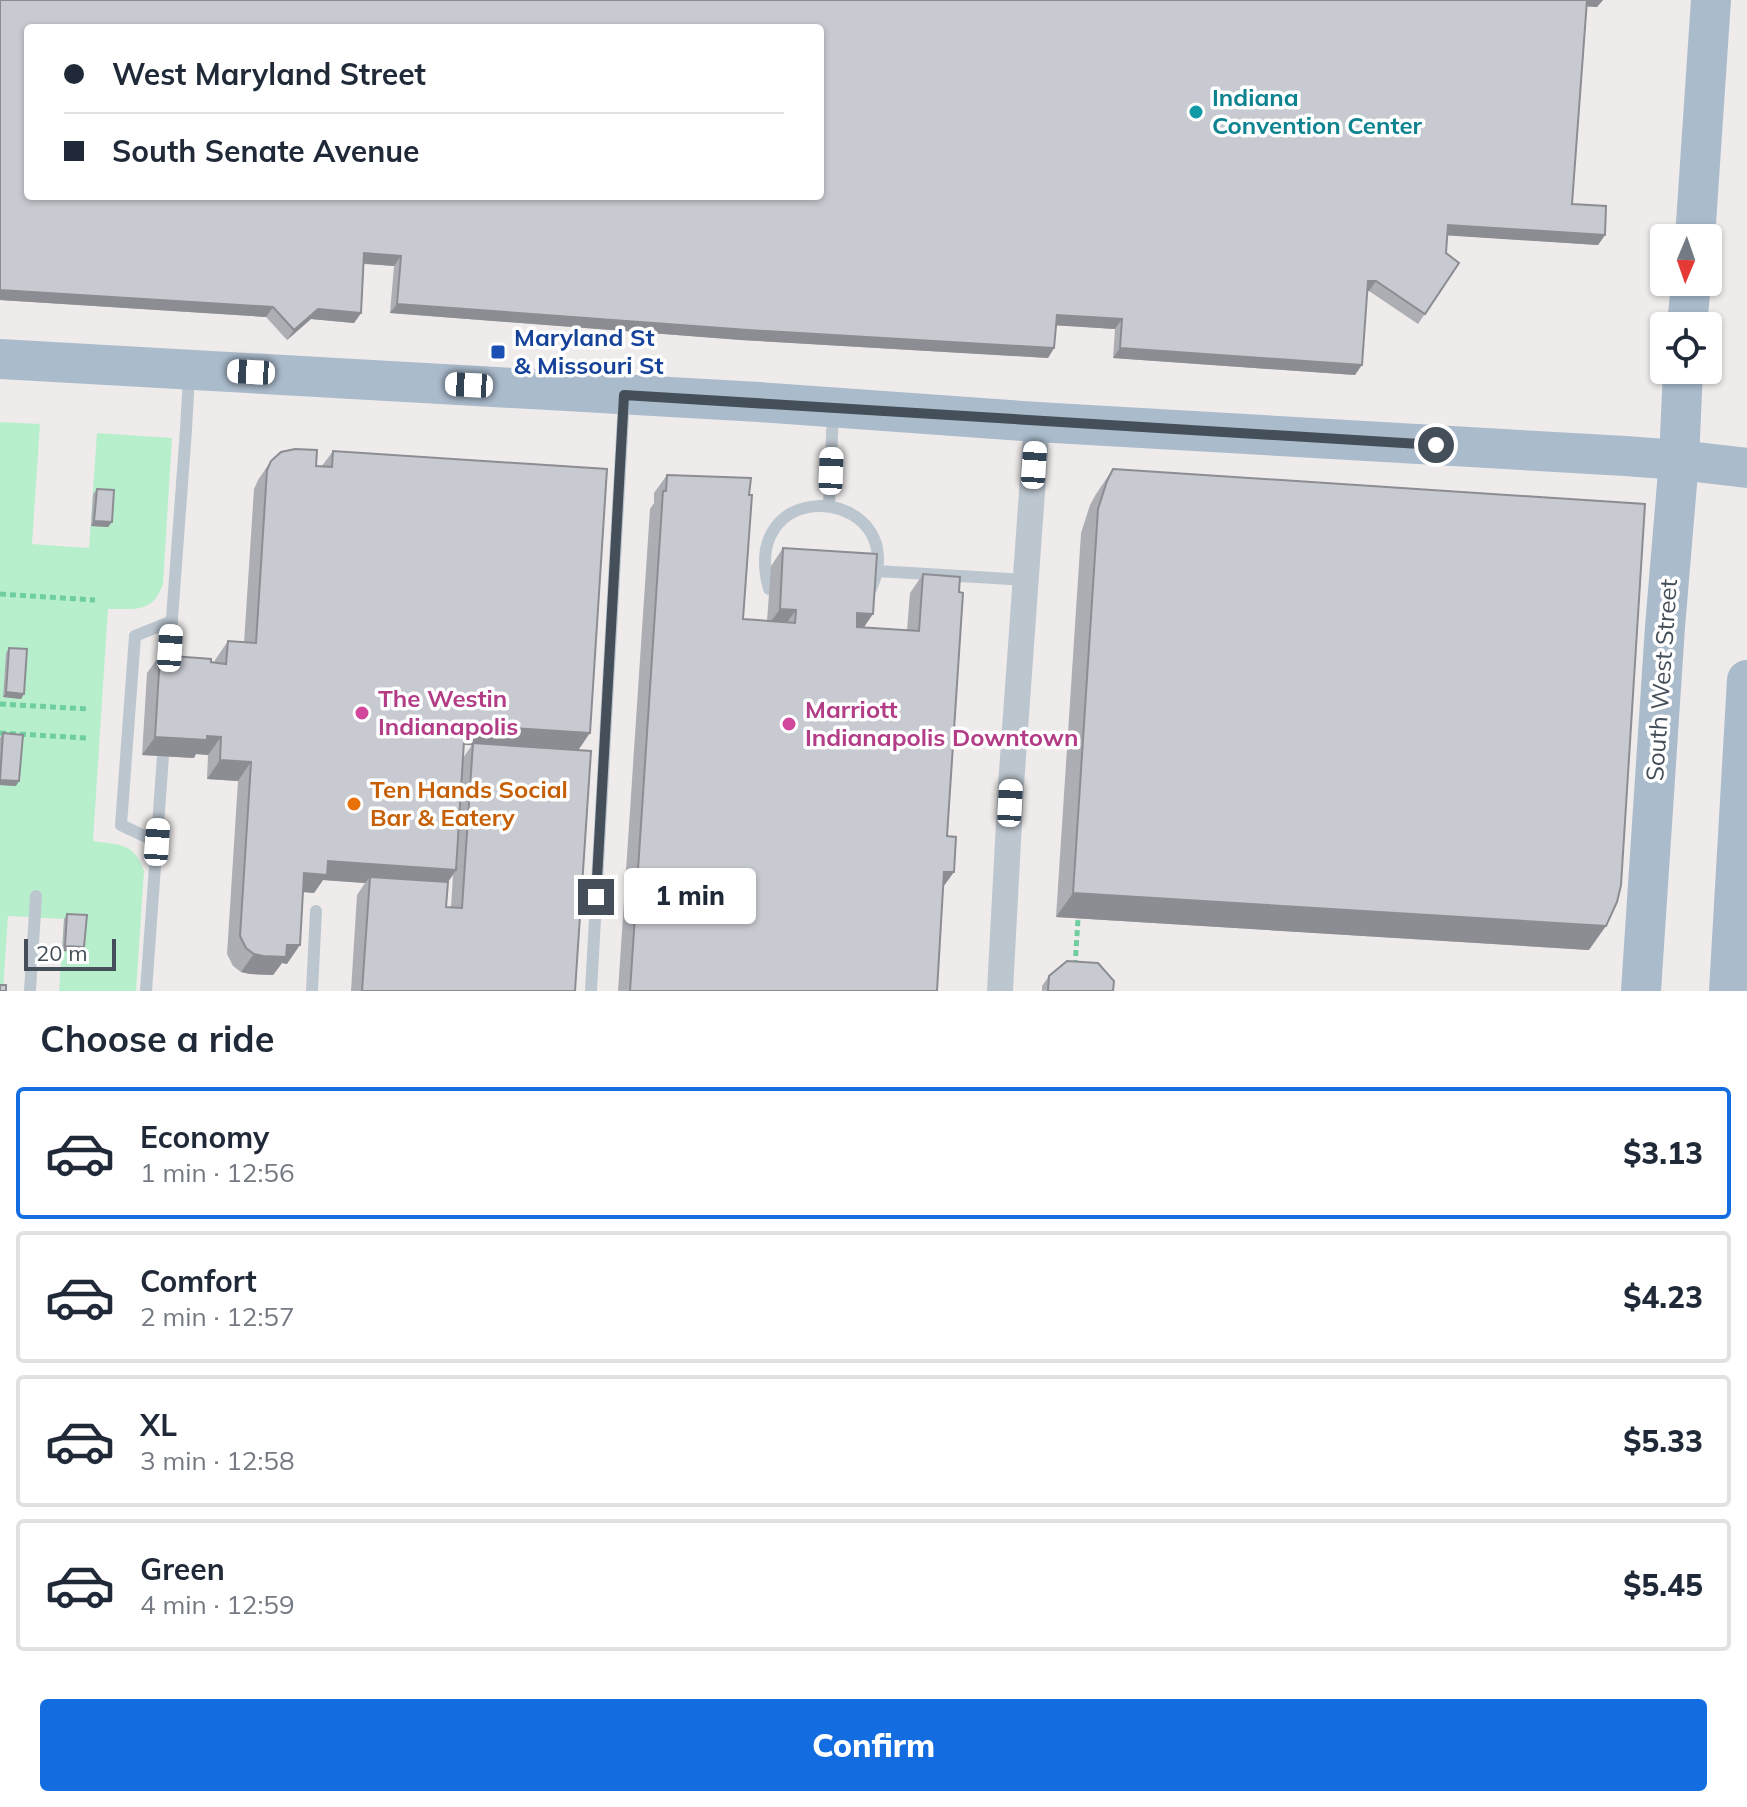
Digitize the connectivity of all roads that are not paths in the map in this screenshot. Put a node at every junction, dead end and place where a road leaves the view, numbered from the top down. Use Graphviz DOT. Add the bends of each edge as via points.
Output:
graph roads {
  1 [pos="1711,0"];
  2 [pos="1696,224"];
  3 [pos="0,359"];
  4 [pos="189,368"];
  5 [pos="1682,384"];
  6 [pos="624,395"];
  7 [pos="833,409"];
  8 [pos="1037,422"];
  9 [pos="1679,460"];
  10 [pos="1747,468"];
  11 [pos="829,505"];
  12 [pos="877,571"];
  13 [pos="1026,580"];
  14 [pos="769,589"];
  15 [pos="863,601"];
  16 [pos="172,621"];
  17 [pos="168,675"];
  18 [pos="1746,696"];
  19 [pos="163,756"];
  20 [pos="157,842"];
  21 [pos="36,896"];
  22 [pos="316,911"];
  23 [pos="30,991"];
  24 [pos="146,991"];
  25 [pos="312,991"];
  26 [pos="591,991"];
  27 [pos="1000,991"];
  28 [pos="1641,991"];
  29 [pos="1729,991"];
  1 -- 2 [label="main road"];
  3 -- 4 [label="main road"];
  4 -- 6 [label="main road"];
  4 -- 16 [label="lane"];
  5 -- 9 [label="main road, South West Street"];
  6 -- 7 [label="main road"];
  6 -- 26 [label="lane"];
  7 -- 8 [label="main road"];
  7 -- 11 [label="lane"];
  8 -- 9 [label="main road"];
  8 -- 13 [label="street"];
  9 -- 10 [label="main road"];
  9 -- 28 [label="main road, South West Street"];
  11 -- 12 [label="lane" via="861,522 877,553"];
  11 -- 14 [label="lane" via="794,512 779,523 764,556"];
  12 -- 13 [label="lane"];
  12 -- 15 [label="lane"];
  13 -- 27 [label="street"];
  16 -- 17 [label="lane"];
  16 -- 20 [label="lane" via="135,636 122,809 121,825"];
  18 -- 29 [label="main road"];
  19 -- 20 [label="lane"];
  20 -- 24 [label="lane"];
  21 -- 23 [label="lane"];
  22 -- 25 [label="lane"];
}
